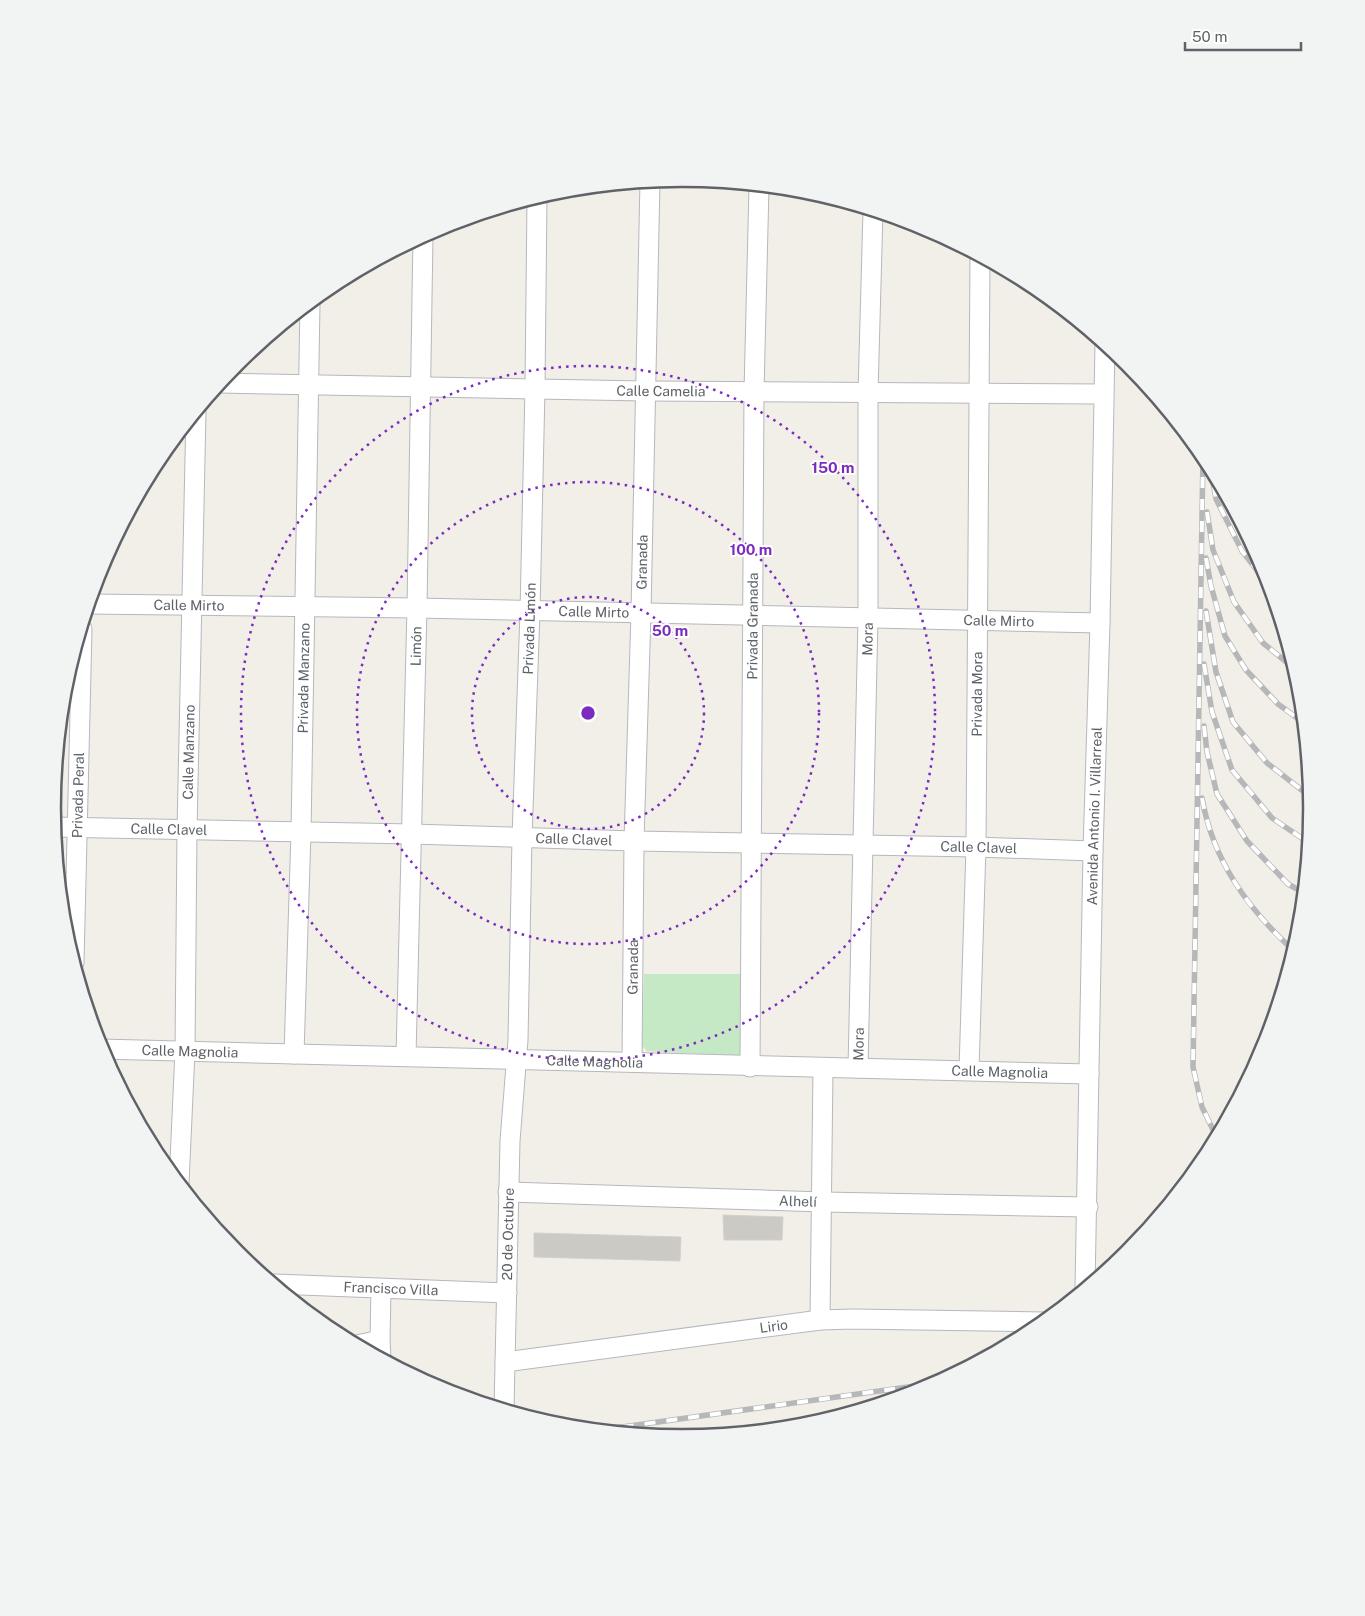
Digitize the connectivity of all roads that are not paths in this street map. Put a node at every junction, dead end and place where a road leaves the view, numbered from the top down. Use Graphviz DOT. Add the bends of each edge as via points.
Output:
graph roads {
  1 [pos="650,188"];
  2 [pos="759,191"];
  3 [pos="537,205"];
  4 [pos="873,217"];
  5 [pos="423,244"];
  6 [pos="980,263"];
  7 [pos="310,311"];
  8 [pos="1105,353"];
  9 [pos="229,383"];
  10 [pos="309,385"];
  11 [pos="420,386"];
  12 [pos="535,388"];
  13 [pos="645,391"];
  14 [pos="754,392"];
  15 [pos="868,393"];
  16 [pos="980,394"];
  17 [pos="1103,394"];
  18 [pos="196,423"];
  19 [pos="96,604"];
  20 [pos="193,605"];
  21 [pos="305,608"];
  22 [pos="417,608"];
  23 [pos="530,612"];
  24 [pos="641,613"];
  25 [pos="753,615"];
  26 [pos="868,618"];
  27 [pos="977,620"];
  28 [pos="1100,623"];
  29 [pos="82,649"];
  30 [pos="62,828"];
  31 [pos="78,828"];
  32 [pos="187,830"];
  33 [pos="301,832"];
  34 [pos="412,834"];
  35 [pos="522,838"];
  36 [pos="634,841"];
  37 [pos="751,843"];
  38 [pos="864,846"];
  39 [pos="976,847"];
  40 [pos="1093,851"];
  41 [pos="75,937"];
  42 [pos="110,1049"];
  43 [pos="185,1051"];
  44 [pos="294,1054"];
  45 [pos="406,1056"];
  46 [pos="516,1060"];
  47 [pos="632,1062"];
  48 [pos="750,1067"];
  49 [pos="858,1068"];
  50 [pos="823,1069"];
  51 [pos="968,1070"];
  52 [pos="1088,1074"];
  53 [pos="180,1172"];
  54 [pos="508,1192"];
  55 [pos="822,1202"];
  56 [pos="1088,1207"];
  57 [pos="1085,1281"];
  58 [pos="284,1284"];
  59 [pos="381,1289"];
  60 [pos="507,1293"];
  61 [pos="820,1320"];
  62 [pos="1032,1322"];
  63 [pos="380,1349"];
  64 [pos="505,1362"];
  65 [pos="504,1403"];
  1 -- 13 [label="street, Granada"];
  2 -- 14 [label="street, Privada Granada"];
  3 -- 12 [label="street, Privada Limón"];
  4 -- 15 [label="street, Mora"];
  5 -- 11 [label="street, Limón"];
  6 -- 16 [label="street, Privada Mora"];
  7 -- 10 [label="street, Privada Manzano"];
  8 -- 17 [label="street, Avenida Antonio I. Villarreal"];
  9 -- 10 [label="street, Calle Camelia"];
  10 -- 11 [label="street, Calle Camelia"];
  10 -- 21 [label="street, Privada Manzano"];
  11 -- 12 [label="street, Calle Camelia"];
  11 -- 22 [label="street, Limón"];
  12 -- 13 [label="street, Calle Camelia"];
  12 -- 23 [label="street, Privada Limón"];
  13 -- 14 [label="street, Calle Camelia"];
  13 -- 24 [label="street, Granada"];
  14 -- 15 [label="street, Calle Camelia"];
  14 -- 25 [label="street, Privada Granada"];
  15 -- 16 [label="street, Calle Camelia"];
  15 -- 26 [label="street, Mora"];
  16 -- 17 [label="street, Calle Camelia"];
  16 -- 27 [label="street, Privada Mora"];
  17 -- 28 [label="street, Avenida Antonio I. Villarreal"];
  18 -- 20 [label="street, Calle Manzano"];
  19 -- 20 [label="street, Calle Mirto"];
  20 -- 21 [label="street, Calle Mirto"];
  20 -- 32 [label="street, Calle Manzano"];
  21 -- 22 [label="street, Calle Mirto"];
  21 -- 33 [label="street, Privada Manzano"];
  22 -- 23 [label="street, Calle Mirto"];
  22 -- 34 [label="street, Limón"];
  23 -- 24 [label="street, Calle Mirto"];
  23 -- 35 [label="street, Privada Limón"];
  24 -- 25 [label="street, Calle Mirto"];
  24 -- 36 [label="street, Granada"];
  25 -- 26 [label="street, Calle Mirto"];
  25 -- 37 [label="street, Privada Granada"];
  26 -- 27 [label="street, Calle Mirto"];
  26 -- 38 [label="street, Mora"];
  27 -- 28 [label="street, Calle Mirto"];
  27 -- 39 [label="street, Privada Mora"];
  28 -- 40 [label="street, Avenida Antonio I. Villarreal"];
  29 -- 31 [label="street, Privada Peral"];
  30 -- 31 [label="street, Calle Clavel"];
  31 -- 32 [label="street, Calle Clavel"];
  31 -- 41 [label="street, Privada Peral"];
  32 -- 33 [label="street, Calle Clavel"];
  32 -- 43 [label="street, Calle Manzano"];
  33 -- 34 [label="street, Calle Clavel"];
  33 -- 44 [label="street, Privada Manzano"];
  34 -- 35 [label="street, Calle Clavel"];
  34 -- 45 [label="street, Limón"];
  35 -- 36 [label="street, Calle Clavel"];
  35 -- 46 [label="street, Privada Limón"];
  36 -- 37 [label="street, Calle Clavel"];
  36 -- 47 [label="street, Granada"];
  37 -- 38 [label="street, Calle Clavel"];
  37 -- 48 [label="street, Privada Granada"];
  38 -- 39 [label="street, Calle Clavel"];
  38 -- 49 [label="street, Mora"];
  39 -- 40 [label="street, Calle Clavel"];
  39 -- 51 [label="street, Privada Mora"];
  40 -- 52 [label="street, Avenida Antonio I. Villarreal"];
  42 -- 43 [label="street, Calle Magnolia"];
  43 -- 44 [label="street, Calle Magnolia"];
  43 -- 53 [label="street, Calle Manzano"];
  44 -- 45 [label="street, Calle Magnolia"];
  45 -- 46 [label="street, Calle Magnolia"];
  46 -- 47 [label="street, Calle Magnolia"];
  46 -- 54 [label="street, 20 de Octubre"];
  47 -- 48 [label="street, Calle Magnolia"];
  48 -- 50 [label="street, Calle Magnolia"];
  49 -- 50 [label="street, Calle Magnolia"];
  49 -- 51 [label="street, Calle Magnolia"];
  50 -- 55 [label="street"];
  51 -- 52 [label="street, Calle Magnolia"];
  52 -- 56 [label="street, Avenida Antonio I. Villarreal"];
  54 -- 55 [label="street, Alhelí"];
  54 -- 60 [label="street, 20 de Octubre"];
  55 -- 56 [label="street, Alhelí"];
  55 -- 61 [label="street"];
  56 -- 57 [label="street, Avenida Antonio I. Villarreal"];
  58 -- 59 [label="street, Francisco Villa"];
  59 -- 60 [label="street, Francisco Villa"];
  59 -- 63 [label="street"];
  60 -- 64 [label="street, 20 de Octubre"];
  61 -- 62 [label="street, Lirio"];
  61 -- 64 [label="street, Lirio"];
  64 -- 65 [label="street, 20 de Octubre"];
}
